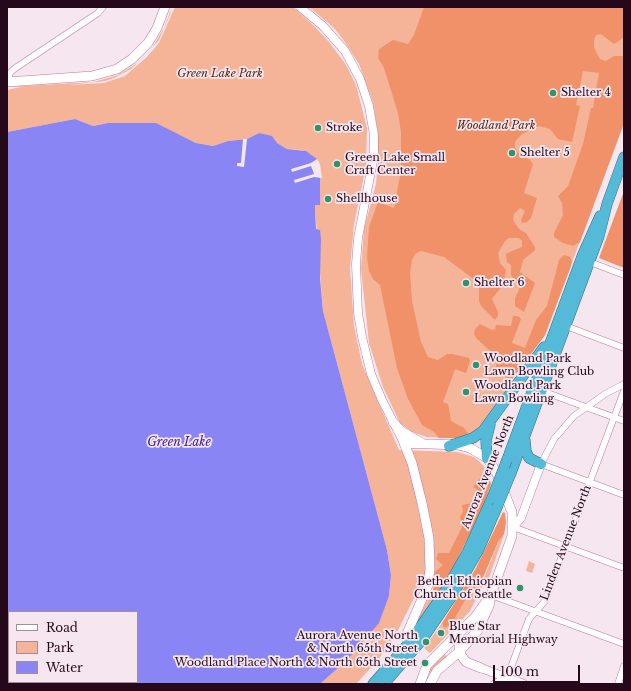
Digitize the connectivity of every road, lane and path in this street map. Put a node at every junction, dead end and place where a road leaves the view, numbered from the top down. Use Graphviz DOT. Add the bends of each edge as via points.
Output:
graph roads {
  1 [pos="103,7"];
  2 [pos="166,7"];
  3 [pos="300,7"];
  4 [pos="8,82"];
  5 [pos="624,157"];
  6 [pos="607,204"];
  7 [pos="590,262"];
  8 [pos="624,274"];
  9 [pos="566,326"];
  10 [pos="554,332"];
  11 [pos="624,348"];
  12 [pos="624,384"];
  13 [pos="624,390"];
  14 [pos="542,391"];
  15 [pos="585,407"];
  16 [pos="614,418"];
  17 [pos="393,422"];
  18 [pos="624,422"];
  19 [pos="490,423"];
  20 [pos="525,437"];
  21 [pos="404,443"];
  22 [pos="427,446"];
  23 [pos="449,446"];
  24 [pos="487,458"];
  25 [pos="541,464"];
  26 [pos="590,482"];
  27 [pos="624,495"];
  28 [pos="513,527"];
  29 [pos="566,547"];
  30 [pos="624,568"];
  31 [pos="491,595"];
  32 [pos="536,612"];
  33 [pos="474,617"];
  34 [pos="478,630"];
  35 [pos="409,643"];
  36 [pos="624,644"];
  37 [pos="460,651"];
  38 [pos="624,666"];
  39 [pos="481,668"];
  40 [pos="507,678"];
  41 [pos="421,680"];
  42 [pos="431,681"];
  43 [pos="373,684"];
  44 [pos="384,684"];
  45 [pos="494,684"];
  46 [pos="524,684"];
  47 [pos="618,684"];
  1 -- 4 [label="street" via="98,13 12,70"];
  2 -- 4 [label="main road" via="155,33 145,47 117,69 92,76"];
  3 -- 17 [label="street" via="323,26 345,51 360,79 370,106 374,130 374,156 358,238 358,313 371,374"];
  5 -- 6 [label="highway, Aurora Avenue North"];
  6 -- 7 [label="highway, Aurora Avenue North"];
  6 -- 10 [label="highway, Aurora Avenue North" via="592,231"];
  7 -- 8 [label="street"];
  7 -- 9 [label="highway, Aurora Avenue North"];
  9 -- 11 [label="street"];
  9 -- 14 [label="highway, Aurora Avenue North"];
  10 -- 19 [label="highway"];
  10 -- 35 [label="highway, Aurora Avenue North, bridge" via="477,533 457,571"];
  12 -- 15 [label="street"];
  13 -- 16 [label="street, Linden Avenue North"];
  14 -- 15 [label="street"];
  14 -- 20 [label="highway, Aurora Avenue North"];
  15 -- 16 [label="street"];
  15 -- 25 [label="street" via="562,429 547,450"];
  16 -- 18 [label="street"];
  16 -- 26 [label="street, Linden Avenue North"];
  17 -- 21 [label="street"];
  17 -- 22 [label="main road" via="408,436"];
  19 -- 23 [label="highway" via="476,437"];
  19 -- 24 [label="highway" via="486,441"];
  20 -- 25 [label="highway" via="529,458"];
  20 -- 44 [label="highway, Aurora Avenue North, bridge" via="478,551 452,596 423,638"];
  21 -- 22 [label="main road"];
  21 -- 35 [label="main road" via="422,503 429,538 430,569 428,585 406,636"];
  22 -- 23 [label="main road"];
  23 -- 24 [label="main road" via="470,448"];
  24 -- 28 [label="main road" via="496,471 512,512"];
  25 -- 26 [label="street"];
  25 -- 28 [label="street" via="521,518"];
  26 -- 27 [label="street"];
  26 -- 29 [label="street, Linden Avenue North"];
  28 -- 29 [label="street"];
  28 -- 31 [label="main road"];
  29 -- 30 [label="street"];
  29 -- 32 [label="street, Linden Avenue North" via="545,601"];
  31 -- 32 [label="street"];
  31 -- 33 [label="main road"];
  31 -- 34 [label="main road"];
  32 -- 36 [label="street"];
  32 -- 40 [label="street, Linden Avenue North" via="529,619"];
  33 -- 37 [label="main road" via="461,640"];
  33 -- 41 [label="main road" via="427,665"];
  34 -- 37 [label="main road"];
  34 -- 39 [label="main road" via="463,651 467,658"];
  35 -- 43 [label="highway, Aurora Avenue North"];
  37 -- 39 [label="main road" via="466,662"];
  37 -- 42 [label="main road" via="437,671"];
  38 -- 47 [label="street"];
  39 -- 40 [label="street"];
  40 -- 45 [label="street"];
  40 -- 46 [label="street"];
  41 -- 42 [label="main road"];
}
